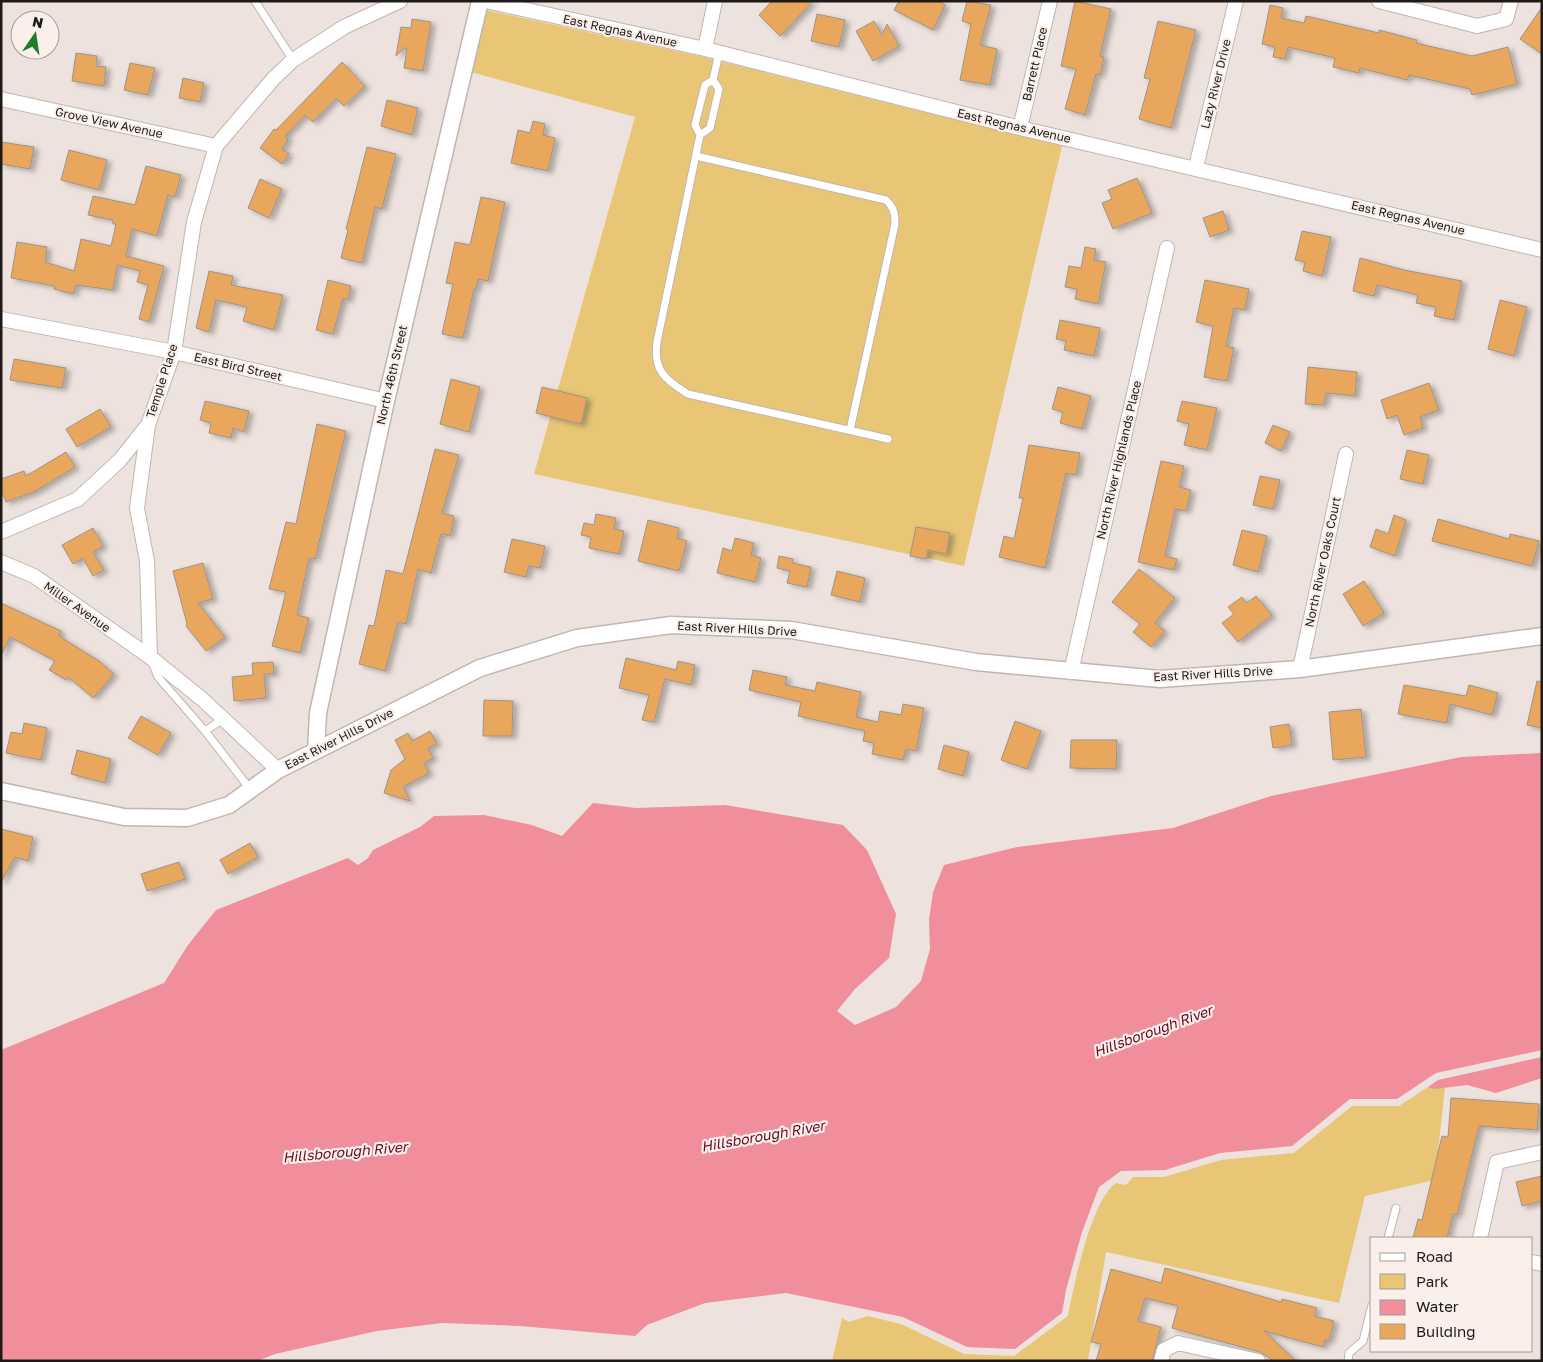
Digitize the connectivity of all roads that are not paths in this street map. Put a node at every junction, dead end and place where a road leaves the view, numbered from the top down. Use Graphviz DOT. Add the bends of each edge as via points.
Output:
graph roads {
  1 [pos="256,1"];
  2 [pos="400,1"];
  3 [pos="480,1"];
  4 [pos="486,1"];
  5 [pos="715,1"];
  6 [pos="1050,1"];
  7 [pos="1236,1"];
  8 [pos="1379,1"];
  9 [pos="1512,1"];
  10 [pos="712,51"];
  11 [pos="293,60"];
  12 [pos="713,80"];
  13 [pos="1,99"];
  14 [pos="1020,128"];
  15 [pos="700,135"];
  16 [pos="216,146"];
  17 [pos="696,156"];
  18 [pos="1196,168"];
  19 [pos="1167,248"];
  20 [pos="1542,250"];
  21 [pos="1,319"];
  22 [pos="174,352"];
  23 [pos="386,401"];
  24 [pos="148,425"];
  25 [pos="850,430"];
  26 [pos="888,439"];
  27 [pos="1346,454"];
  28 [pos="1,532"];
  29 [pos="1,562"];
  30 [pos="1542,636"];
  31 [pos="150,656"];
  32 [pos="1300,669"];
  33 [pos="1070,672"];
  34 [pos="224,719"];
  35 [pos="205,731"];
  36 [pos="316,750"];
  37 [pos="278,770"];
  38 [pos="250,790"];
  39 [pos="1,792"];
  40 [pos="1542,1152"];
  41 [pos="1396,1208"];
  42 [pos="1388,1237"];
  43 [pos="1480,1237"];
  44 [pos="1370,1313"];
  45 [pos="1161,1361"];
  46 [pos="1258,1361"];
  47 [pos="1348,1361"];
  1 -- 11 [label="lane"];
  2 -- 11 [label="street, Temple Place" via="344,27"];
  3 -- 23 [label="street, North 46th Street"];
  4 -- 10 [label="street, East Regnas Avenue"];
  5 -- 10 [label="street"];
  6 -- 14 [label="street, Barrett Place"];
  7 -- 18 [label="street, Lazy River Drive"];
  8 -- 9 [label="street" via="1477,26 1506,19"];
  10 -- 12 [label="lane"];
  10 -- 14 [label="street, East Regnas Avenue"];
  11 -- 16 [label="street, Temple Place"];
  12 -- 15 [label="lane" via="705,85 695,126"];
  12 -- 15 [label="lane" via="719,89 714,112 710,128"];
  13 -- 16 [label="street, Grove View Avenue"];
  14 -- 18 [label="street, East Regnas Avenue"];
  15 -- 17 [label="lane"];
  16 -- 22 [label="street, Temple Place" via="194,222"];
  17 -- 25 [label="lane" via="657,342 655,356 659,369 671,383 688,394"];
  17 -- 25 [label="lane" via="886,200 892,206 896,224"];
  18 -- 20 [label="street, East Regnas Avenue"];
  19 -- 33 [label="street, North River Highlands Place"];
  21 -- 22 [label="street, East Bird Street"];
  22 -- 23 [label="street, East Bird Street"];
  22 -- 24 [label="street, Temple Place"];
  23 -- 36 [label="street, North 46th Street" via="318,712"];
  24 -- 28 [label="street" via="120,460 78,499"];
  24 -- 31 [label="street, Temple Place" via="137,508 147,561"];
  25 -- 26 [label="lane"];
  27 -- 32 [label="street, North River Oaks Court"];
  29 -- 31 [label="street, Miller Avenue" via="34,576"];
  30 -- 32 [label="street, East River Hills Drive"];
  31 -- 34 [label="street"];
  31 -- 35 [label="lane" via="158,677"];
  32 -- 33 [label="street, East River Hills Drive" via="1160,679"];
  33 -- 36 [label="street, East River Hills Drive" via="976,662 791,630 671,626 577,638 480,668"];
  34 -- 35 [label="lane"];
  34 -- 37 [label="street"];
  35 -- 38 [label="lane"];
  36 -- 37 [label="street, East River Hills Drive"];
  37 -- 38 [label="street, East River Hills Drive"];
  38 -- 39 [label="street, East River Hills Drive" via="229,805 187,818 124,817"];
  40 -- 43 [label="street" via="1497,1162"];
  41 -- 42 [label="lane"];
  44 -- 47 [label="lane" via="1363,1341 1349,1353"];
  45 -- 46 [label="street" via="1164,1350 1178,1343"];
}
